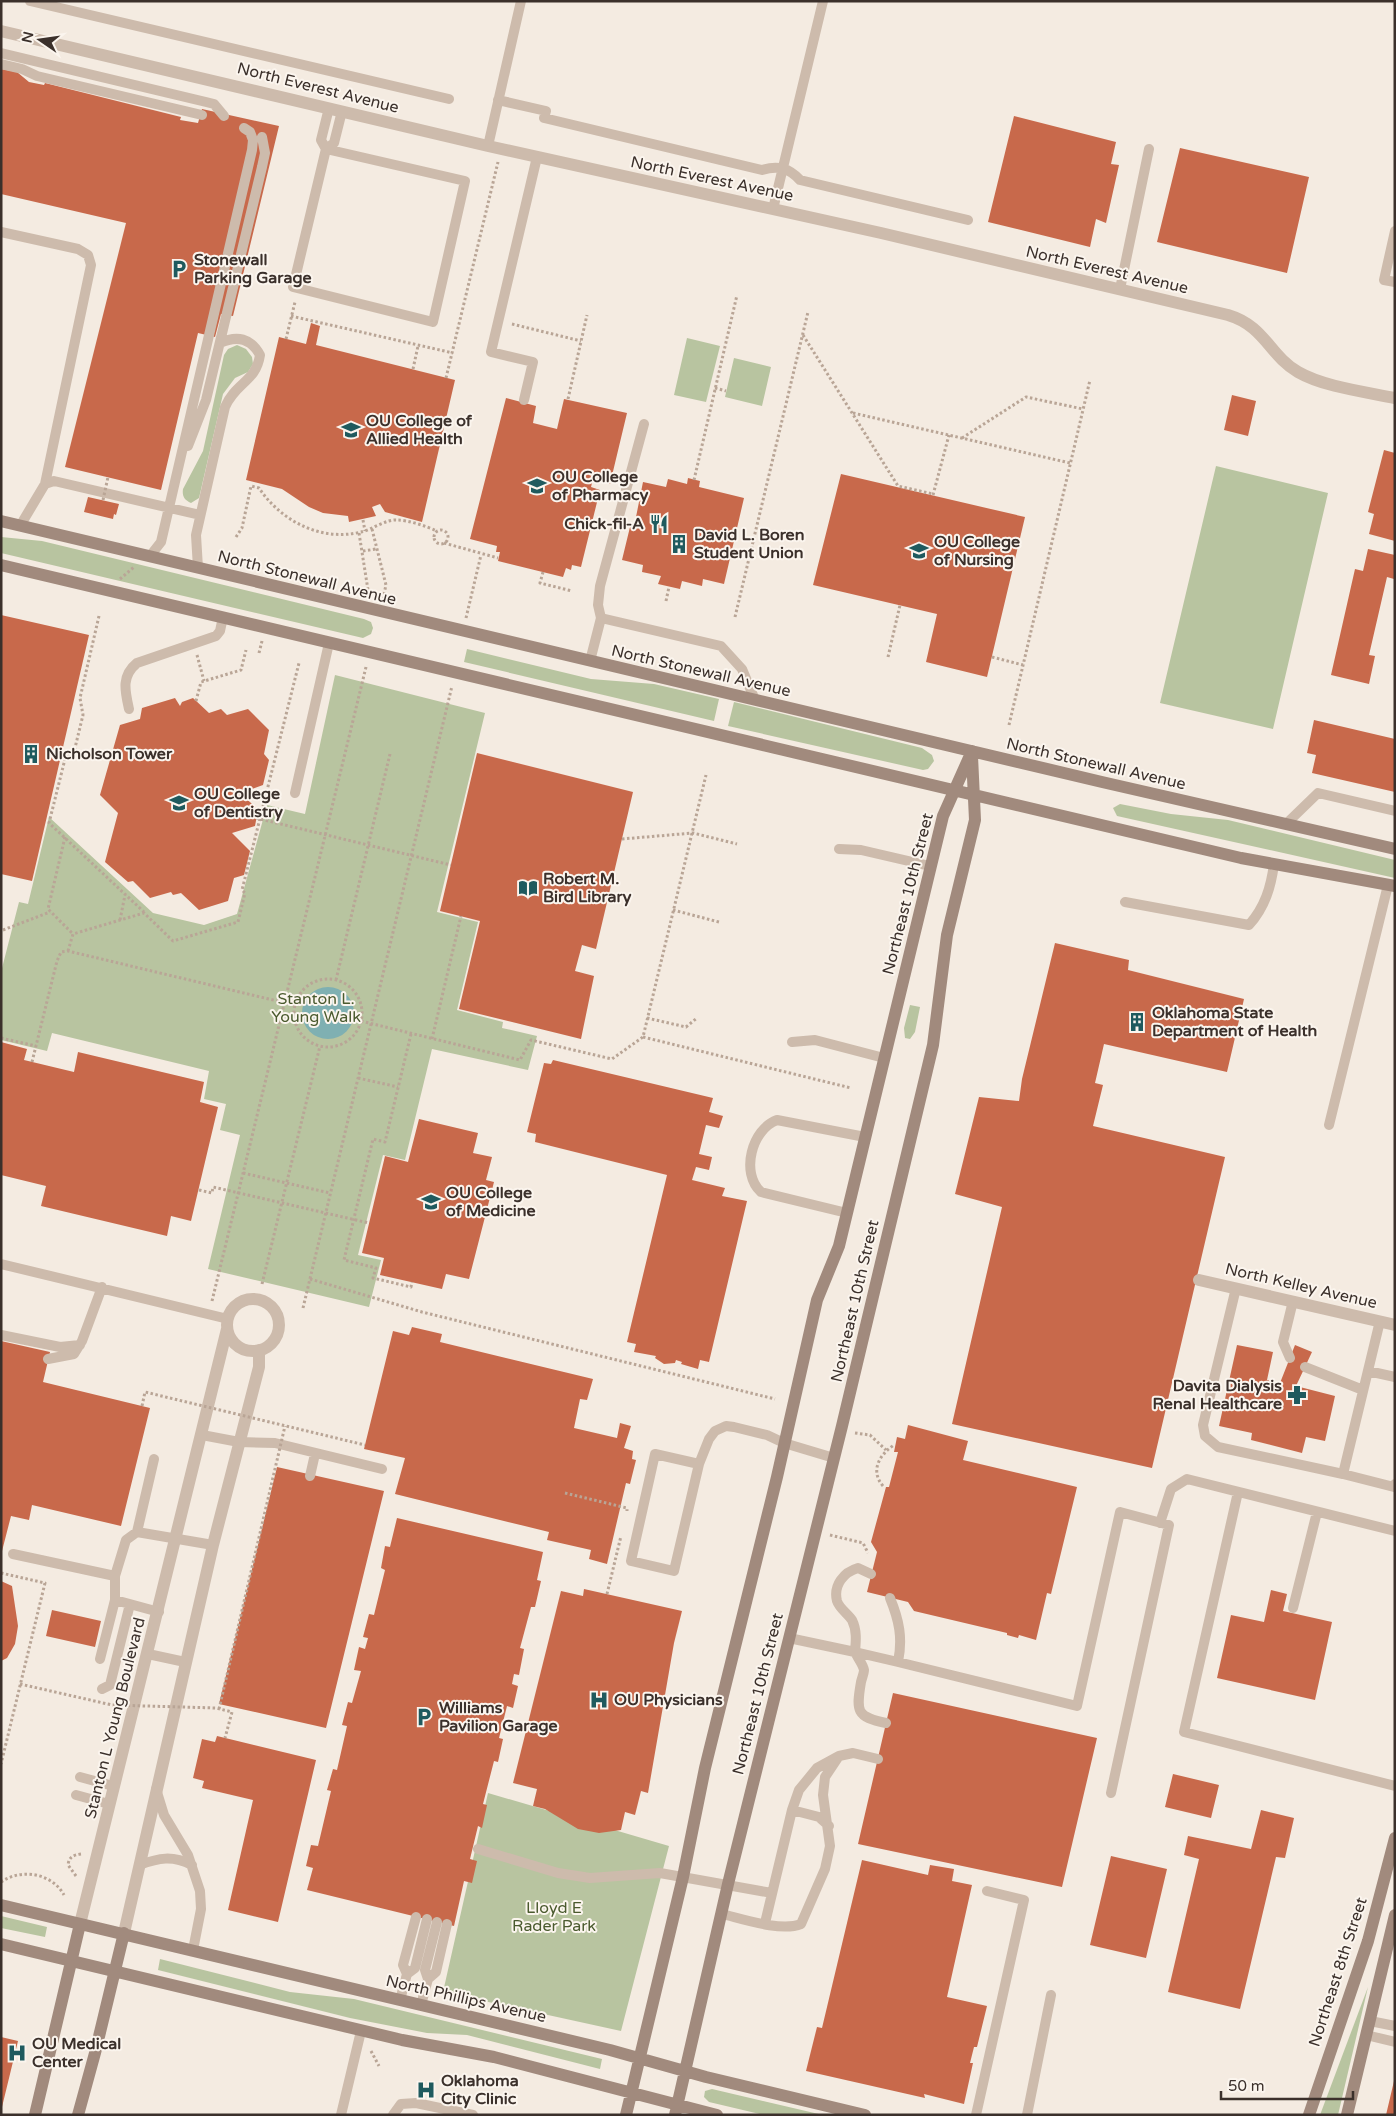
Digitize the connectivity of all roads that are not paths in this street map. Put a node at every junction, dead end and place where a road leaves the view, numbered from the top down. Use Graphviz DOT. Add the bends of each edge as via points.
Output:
graph roads {
  1 [pos="30,1"];
  2 [pos="521,1"];
  3 [pos="823,1"];
  4 [pos="1,31"];
  5 [pos="1,53"];
  6 [pos="1,64"];
  7 [pos="449,99"];
  8 [pos="498,100"];
  9 [pos="328,108"];
  10 [pos="342,111"];
  11 [pos="202,115"];
  12 [pos="224,116"];
  13 [pos="244,128"];
  14 [pos="262,137"];
  15 [pos="488,146"];
  16 [pos="1149,149"];
  17 [pos="326,150"];
  18 [pos="537,157"];
  19 [pos="782,169"];
  20 [pos="773,209"];
  21 [pos="968,220"];
  22 [pos="1395,231"];
  23 [pos="1,232"];
  24 [pos="1395,282"];
  25 [pos="1120,289"];
  26 [pos="220,343"];
  27 [pos="1395,398"];
  28 [pos="524,400"];
  29 [pos="644,424"];
  30 [pos="179,465"];
  31 [pos="45,484"];
  32 [pos="170,507"];
  33 [pos="200,515"];
  34 [pos="1,522"];
  35 [pos="20,526"];
  36 [pos="148,556"];
  37 [pos="1,565"];
  38 [pos="198,568"];
  39 [pos="223,617"];
  40 [pos="602,618"];
  41 [pos="329,643"];
  42 [pos="590,661"];
  43 [pos="755,700"];
  44 [pos="129,709"];
  45 [pos="972,751"];
  46 [pos="955,790"];
  47 [pos="295,794"];
  48 [pos="974,794"];
  49 [pos="1395,811"];
  50 [pos="1286,824"];
  51 [pos="839,849"];
  52 [pos="1395,849"];
  53 [pos="1274,864"];
  54 [pos="930,866"];
  55 [pos="1392,885"];
  56 [pos="1125,902"];
  57 [pos="792,1042"];
  58 [pos="884,1058"];
  59 [pos="1329,1125"];
  60 [pos="865,1137"];
  61 [pos="847,1213"];
  62 [pos="1,1264"];
  63 [pos="1199,1280"];
  64 [pos="102,1287"];
  65 [pos="1236,1288"];
  66 [pos="1293,1301"];
  67 [pos="1380,1321"];
  68 [pos="227,1324"];
  69 [pos="1395,1325"];
  70 [pos="1,1335"];
  71 [pos="80,1345"];
  72 [pos="259,1350"];
  73 [pos="1290,1358"];
  74 [pos="48,1360"];
  75 [pos="1305,1367"];
  76 [pos="1368,1371"];
  77 [pos="1395,1377"];
  78 [pos="1363,1390"];
  79 [pos="202,1435"];
  80 [pos="239,1442"];
  81 [pos="784,1443"];
  82 [pos="315,1454"];
  83 [pos="834,1458"];
  84 [pos="154,1459"];
  85 [pos="699,1464"];
  86 [pos="382,1469"];
  87 [pos="1343,1474"];
  88 [pos="310,1476"];
  89 [pos="1395,1484"];
  90 [pos="1238,1492"];
  91 [pos="1317,1512"];
  92 [pos="1160,1523"];
  93 [pos="1395,1531"];
  94 [pos="137,1532"];
  95 [pos="176,1539"];
  96 [pos="213,1545"];
  97 [pos="12,1554"];
  98 [pos="871,1574"];
  99 [pos="115,1576"];
  100 [pos="890,1598"];
  101 [pos="115,1600"];
  102 [pos="130,1604"];
  103 [pos="1293,1608"];
  104 [pos="159,1612"];
  105 [pos="789,1638"];
  106 [pos="855,1652"];
  107 [pos="148,1654"];
  108 [pos="100,1659"];
  109 [pos="185,1662"];
  110 [pos="898,1662"];
  111 [pos="102,1689"];
  112 [pos="886,1723"];
  113 [pos="839,1756"];
  114 [pos="878,1759"];
  115 [pos="80,1777"];
  116 [pos="113,1786"];
  117 [pos="1395,1786"];
  118 [pos="156,1789"];
  119 [pos="1111,1793"];
  120 [pos="76,1795"];
  121 [pos="109,1804"];
  122 [pos="792,1810"];
  123 [pos="829,1826"];
  124 [pos="1395,1838"];
  125 [pos="478,1849"];
  126 [pos="139,1865"];
  127 [pos="192,1865"];
  128 [pos="683,1877"];
  129 [pos="728,1884"];
  130 [pos="986,1891"];
  131 [pos="772,1893"];
  132 [pos="1,1905"];
  133 [pos="722,1914"];
  134 [pos="416,1916"];
  135 [pos="1395,1916"];
  136 [pos="765,1923"];
  137 [pos="80,1924"];
  138 [pos="124,1933"];
  139 [pos="1,1944"];
  140 [pos="193,1950"];
  141 [pos="71,1961"];
  142 [pos="115,1971"];
  143 [pos="407,1974"];
  144 [pos="1051,1995"];
  145 [pos="400,2000"];
  146 [pos="422,2005"];
  147 [pos="1370,2020"];
  148 [pos="1395,2026"];
  149 [pos="362,2030"];
  150 [pos="1366,2035"];
  151 [pos="1395,2042"];
  152 [pos="639,2058"];
  153 [pos="685,2071"];
  154 [pos="631,2091"];
  155 [pos="676,2110"];
  156 [pos="35,2115"];
  157 [pos="78,2115"];
  158 [pos="341,2115"];
  159 [pos="393,2115"];
  160 [pos="473,2115"];
  161 [pos="626,2115"];
  162 [pos="718,2115"];
  163 [pos="865,2115"];
  164 [pos="976,2115"];
  165 [pos="1027,2115"];
  166 [pos="1309,2115"];
  167 [pos="1347,2115"];
  1 -- 7 [label="lane"];
  2 -- 8 [label="lane"];
  3 -- 19 [label="lane"];
  4 -- 9 [label="street, North Everest Avenue"];
  5 -- 12 [label="lane" via="214,104"];
  6 -- 11 [label="lane" via="22,68 37,76"];
  8 -- 15 [label="lane"];
  8 -- 19 [label="lane" via="546,111 544,118 762,170"];
  9 -- 10 [label="street, North Everest Avenue"];
  9 -- 17 [label="lane" via="321,140"];
  10 -- 15 [label="street, North Everest Avenue"];
  10 -- 17 [label="lane" via="334,143"];
  13 -- 30 [label="lane" via="250,132 252,150"];
  14 -- 26 [label="lane" via="265,153"];
  15 -- 18 [label="street, North Everest Avenue"];
  16 -- 25 [label="lane"];
  17 -- 17 [label="lane" via="293,287 433,322 465,181"];
  18 -- 20 [label="street, North Everest Avenue"];
  18 -- 28 [label="lane" via="491,352 533,362"];
  19 -- 20 [label="lane"];
  19 -- 21 [label="lane" via="791,171 800,180"];
  20 -- 25 [label="street, North Everest Avenue"];
  22 -- 24 [label="lane" via="1384,280"];
  23 -- 31 [label="lane" via="78,249 88,255 91,265"];
  25 -- 27 [label="street, North Everest Avenue" via="1236,317 1258,331 1279,357 1298,372"];
  26 -- 30 [label="lane" via="201,416"];
  26 -- 33 [label="lane" via="230,338 249,341 260,355 255,373 236,388 225,407"];
  29 -- 40 [label="lane" via="600,586 598,605"];
  30 -- 32 [label="lane"];
  31 -- 32 [label="lane" via="54,482"];
  31 -- 35 [label="lane"];
  32 -- 33 [label="lane"];
  32 -- 36 [label="lane" via="161,542"];
  33 -- 38 [label="lane" via="196,535"];
  34 -- 35 [label="main road, North Stonewall Avenue"];
  35 -- 36 [label="main road, North Stonewall Avenue"];
  36 -- 38 [label="main road, North Stonewall Avenue"];
  37 -- 39 [label="main road"];
  38 -- 42 [label="main road, North Stonewall Avenue"];
  39 -- 41 [label="main road"];
  39 -- 44 [label="lane" via="216,636 136,663 130,669 124,687"];
  40 -- 42 [label="lane"];
  40 -- 43 [label="lane" via="721,646 742,669"];
  41 -- 46 [label="main road"];
  41 -- 47 [label="lane"];
  42 -- 43 [label="main road, North Stonewall Avenue"];
  43 -- 45 [label="main road, North Stonewall Avenue"];
  45 -- 46 [label="main road, Northeast 10th Street"];
  45 -- 48 [label="main road, Northeast 10th Street"];
  45 -- 50 [label="main road, North Stonewall Avenue"];
  46 -- 48 [label="main road"];
  46 -- 54 [label="main road, Northeast 10th Street" via="943,816"];
  48 -- 53 [label="main road"];
  48 -- 83 [label="main road, Northeast 10th Street" via="975,820 947,935 933,1046"];
  49 -- 50 [label="lane" via="1318,793"];
  50 -- 52 [label="main road, North Stonewall Avenue"];
  51 -- 54 [label="lane" via="861,850"];
  53 -- 55 [label="main road"];
  53 -- 56 [label="lane" via="1270,889 1259,915 1249,925"];
  54 -- 58 [label="main road, Northeast 10th Street"];
  55 -- 59 [label="lane"];
  57 -- 58 [label="lane" via="815,1040"];
  58 -- 60 [label="main road, Northeast 10th Street"];
  60 -- 61 [label="main road, Northeast 10th Street"];
  60 -- 61 [label="lane" via="777,1120 763,1129 753,1147 750,1168 761,1192"];
  61 -- 81 [label="main road, Northeast 10th Street" via="839,1246 818,1300"];
  62 -- 64 [label="lane"];
  63 -- 65 [label="street, North Kelley Avenue"];
  64 -- 68 [label="lane"];
  64 -- 71 [label="lane"];
  65 -- 66 [label="street, North Kelley Avenue"];
  65 -- 87 [label="lane" via="1203,1425 1205,1436 1218,1447"];
  66 -- 67 [label="street, North Kelley Avenue"];
  66 -- 73 [label="lane" via="1284,1342"];
  67 -- 69 [label="street, North Kelley Avenue"];
  67 -- 76 [label="lane"];
  68 -- 72 [label="street" via="232,1340 242,1348"];
  68 -- 72 [label="street" via="236,1306 247,1300 260,1300 272,1307 277,1316 278,1332 270,1344"];
  68 -- 79 [label="street, Stanton L Young Boulevard"];
  70 -- 71 [label="lane" via="60,1347"];
  71 -- 74 [label="lane" via="74,1354"];
  72 -- 80 [label="street" via="259,1366"];
  75 -- 78 [label="lane"];
  76 -- 77 [label="lane"];
  76 -- 78 [label="lane"];
  78 -- 87 [label="lane"];
  79 -- 80 [label="lane"];
  79 -- 95 [label="street, Stanton L Young Boulevard"];
  80 -- 82 [label="lane" via="275,1443"];
  80 -- 96 [label="street"];
  81 -- 83 [label="lane"];
  81 -- 85 [label="lane" via="767,1435 726,1426 715,1431 709,1439"];
  81 -- 128 [label="main road, Northeast 10th Street" via="705,1768"];
  82 -- 86 [label="lane"];
  82 -- 88 [label="lane"];
  83 -- 105 [label="main road, Northeast 10th Street"];
  84 -- 94 [label="lane"];
  85 -- 85 [label="lane" via="674,1571 631,1561 655,1454"];
  87 -- 89 [label="lane"];
  90 -- 91 [label="lane"];
  90 -- 92 [label="lane" via="1187,1479 1171,1488"];
  90 -- 117 [label="lane" via="1184,1732"];
  91 -- 93 [label="lane"];
  91 -- 103 [label="lane"];
  92 -- 110 [label="lane" via="1120,1512 1077,1706"];
  92 -- 119 [label="lane" via="1169,1525"];
  94 -- 95 [label="lane"];
  94 -- 99 [label="lane" via="126,1540"];
  95 -- 96 [label="lane"];
  95 -- 104 [label="street, Stanton L Young Boulevard"];
  96 -- 109 [label="street"];
  97 -- 99 [label="lane"];
  98 -- 106 [label="lane" via="858,1568 849,1570 841,1578 837,1591 837,1602 852,1621 856,1635"];
  99 -- 101 [label="lane"];
  100 -- 110 [label="lane" via="900,1629"];
  101 -- 102 [label="lane"];
  101 -- 108 [label="lane"];
  102 -- 104 [label="lane"];
  102 -- 111 [label="lane" via="110,1685"];
  104 -- 107 [label="street, Stanton L Young Boulevard"];
  105 -- 106 [label="lane"];
  105 -- 129 [label="main road, Northeast 10th Street"];
  106 -- 110 [label="lane"];
  106 -- 112 [label="lane" via="864,1670 859,1709 868,1719"];
  107 -- 109 [label="lane"];
  107 -- 116 [label="street, Stanton L Young Boulevard"];
  109 -- 118 [label="street"];
  113 -- 114 [label="lane" via="853,1753"];
  113 -- 122 [label="lane" via="817,1768 799,1790"];
  113 -- 123 [label="lane" via="825,1777 823,1795"];
  115 -- 116 [label="lane"];
  116 -- 121 [label="street, Stanton L Young Boulevard"];
  118 -- 126 [label="street"];
  118 -- 127 [label="lane" via="164,1815"];
  120 -- 121 [label="lane"];
  121 -- 137 [label="street, Stanton L Young Boulevard"];
  122 -- 123 [label="lane" via="819,1817"];
  122 -- 131 [label="lane"];
  123 -- 136 [label="lane" via="830,1846 825,1869 802,1924 792,1928"];
  124 -- 166 [label="main road, Northeast 8th Street" via="1368,1941"];
  125 -- 128 [label="lane" via="558,1873 590,1878 660,1873"];
  126 -- 127 [label="lane" via="168,1857"];
  126 -- 138 [label="street"];
  127 -- 140 [label="lane" via="200,1891 201,1909"];
  128 -- 129 [label="lane"];
  128 -- 152 [label="main road, Northeast 10th Street"];
  129 -- 131 [label="lane"];
  129 -- 133 [label="main road, Northeast 10th Street"];
  130 -- 164 [label="lane" via="1024,1900"];
  131 -- 136 [label="lane"];
  132 -- 137 [label="main road, North Phillips Avenue"];
  133 -- 136 [label="lane"];
  133 -- 153 [label="main road, Northeast 10th Street"];
  134 -- 143 [label="lane" via="403,1965"];
  135 -- 147 [label="main road"];
  137 -- 138 [label="main road, North Phillips Avenue"];
  137 -- 141 [label="main road, Stanton L Young Boulevard"];
  138 -- 140 [label="main road, North Phillips Avenue"];
  138 -- 142 [label="main road"];
  139 -- 141 [label="main road"];
  140 -- 145 [label="main road, North Phillips Avenue"];
  141 -- 142 [label="main road"];
  141 -- 156 [label="main road, Stanton L Young Boulevard"];
  142 -- 149 [label="main road"];
  142 -- 157 [label="main road"];
  143 -- 145 [label="lane"];
  143 -- 146 [label="lane" via="415,1968 437,1922 436,1972 428,1979"];
  144 -- 165 [label="lane"];
  145 -- 146 [label="main road, North Phillips Avenue"];
  146 -- 152 [label="main road, North Phillips Avenue"];
  147 -- 148 [label="lane"];
  147 -- 150 [label="main road"];
  149 -- 154 [label="main road" via="494,2057"];
  149 -- 158 [label="lane"];
  150 -- 151 [label="lane"];
  150 -- 167 [label="main road"];
  152 -- 153 [label="main road, North Phillips Avenue"];
  152 -- 154 [label="main road, Northeast 10th Street"];
  153 -- 155 [label="main road, Northeast 10th Street"];
  153 -- 163 [label="main road, North Phillips Avenue"];
  154 -- 155 [label="main road"];
  154 -- 161 [label="main road, Northeast 10th Street"];
  155 -- 162 [label="main road"];
  159 -- 160 [label="lane" via="400,2104 416,2103"];
}
